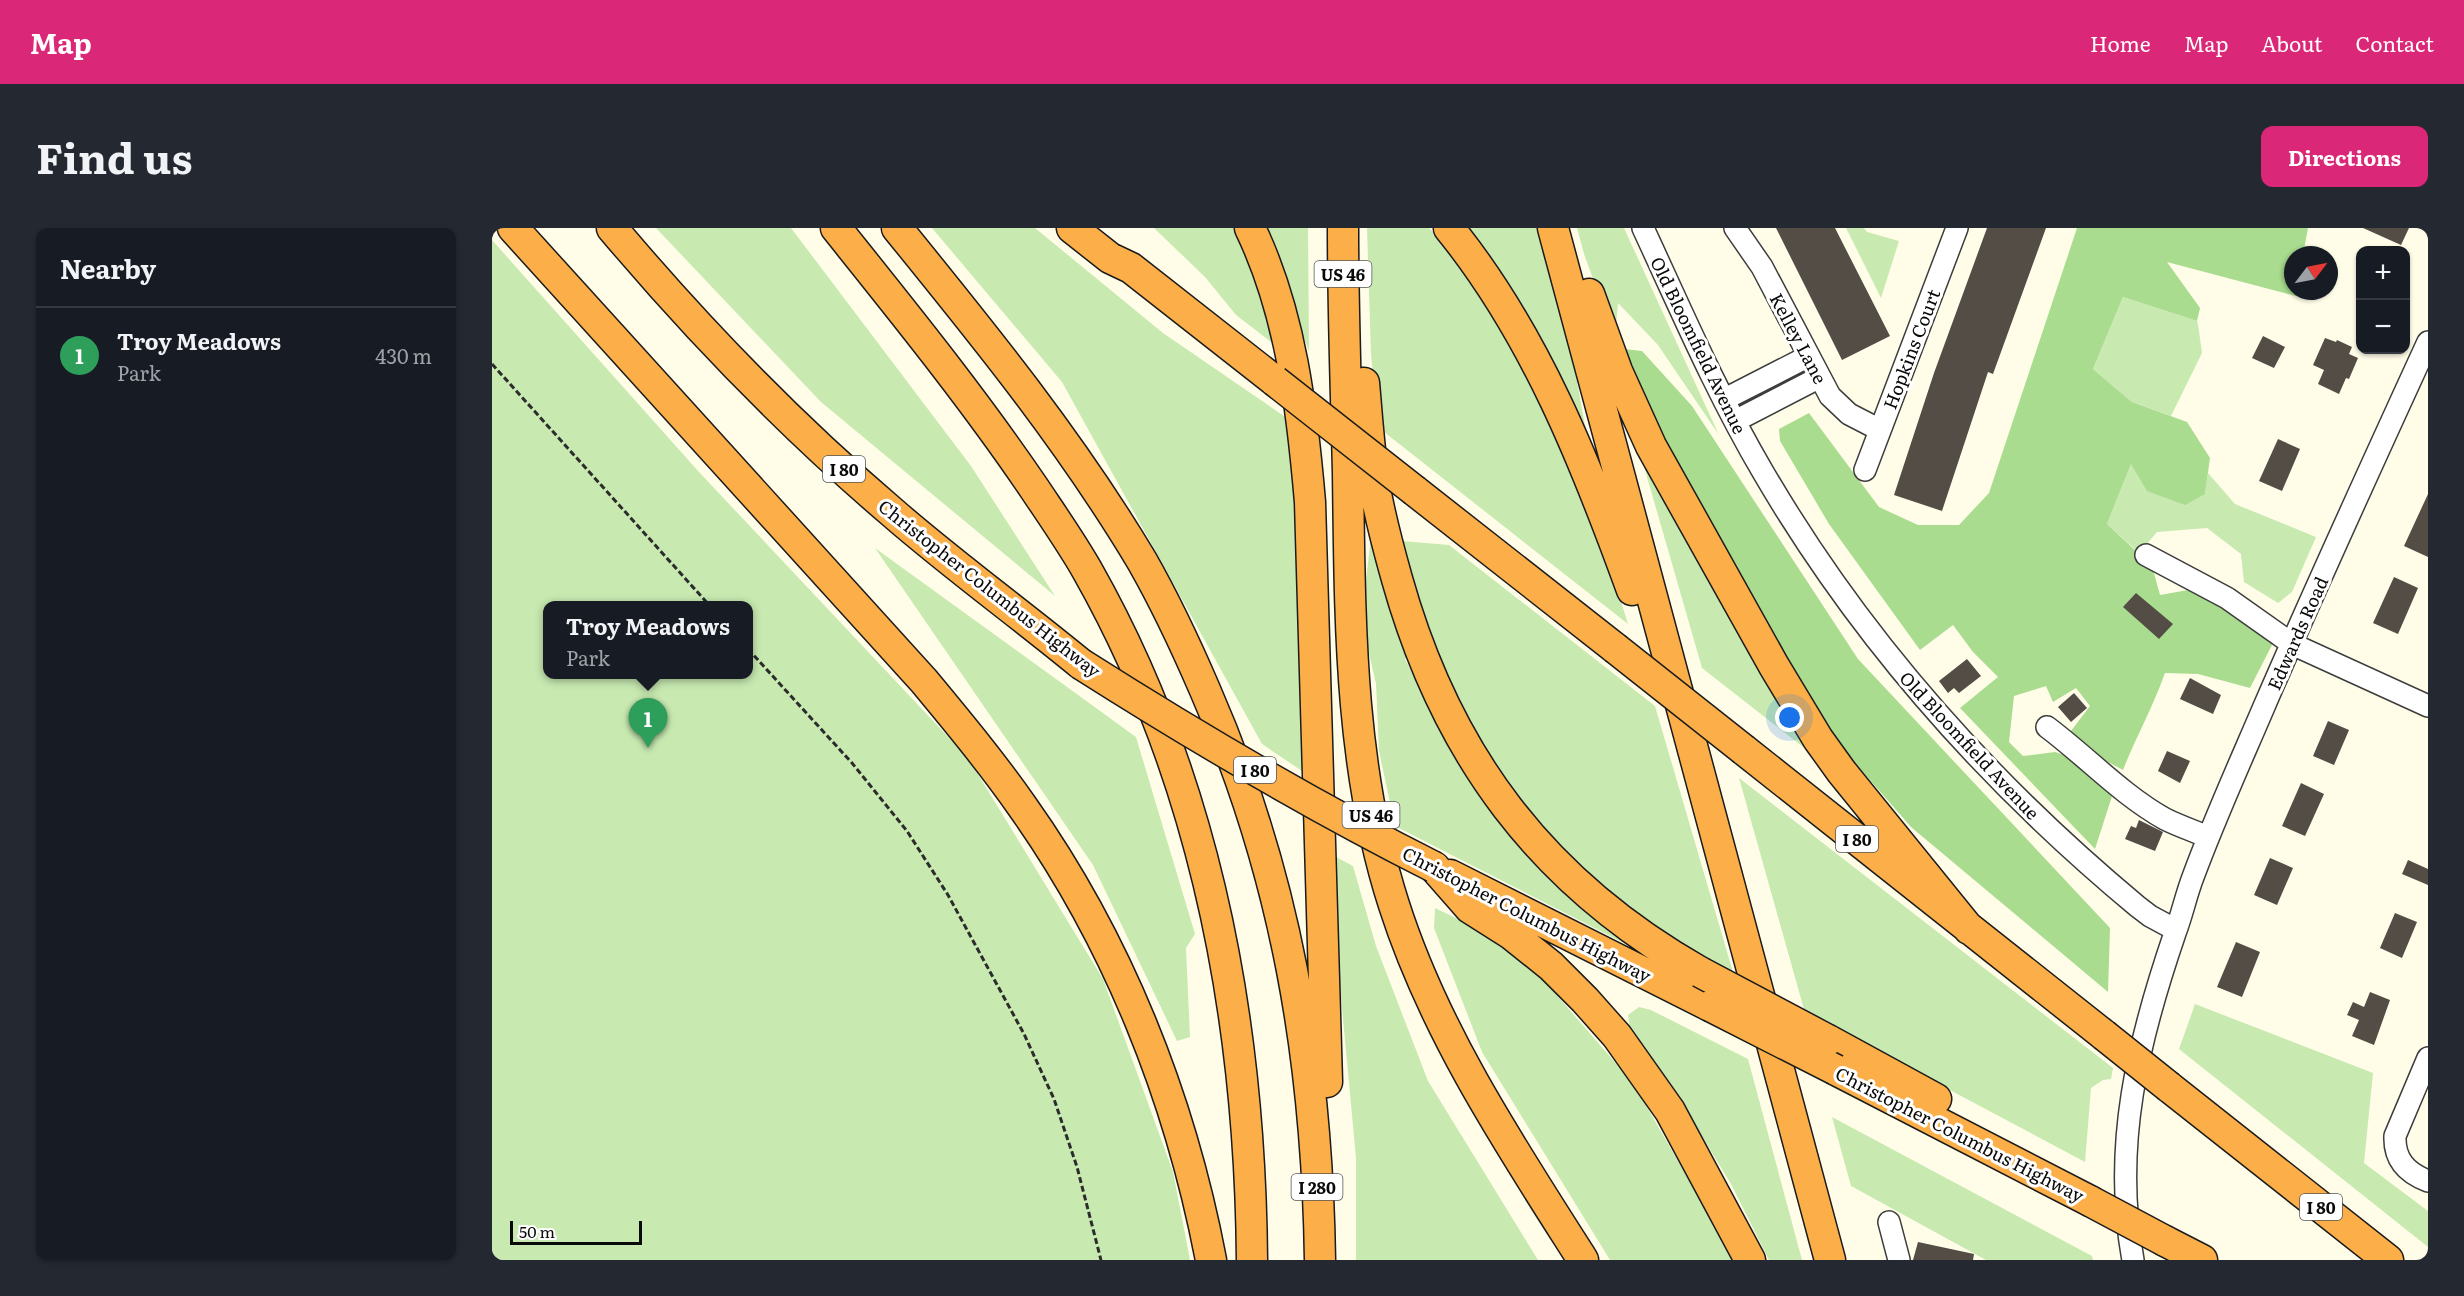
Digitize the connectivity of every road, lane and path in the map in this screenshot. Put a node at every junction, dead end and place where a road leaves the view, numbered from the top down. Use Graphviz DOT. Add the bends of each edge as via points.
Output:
graph roads {
  1 [pos="513,228"];
  2 [pos="612,228"];
  3 [pos="836,228"];
  4 [pos="897,228"];
  5 [pos="1072,228"];
  6 [pos="1106,228"];
  7 [pos="1250,228"];
  8 [pos="1343,228"];
  9 [pos="1449,228"];
  10 [pos="1643,228"];
  11 [pos="1736,228"];
  12 [pos="1957,228"];
  13 [pos="1555,236"];
  14 [pos="1131,268"];
  15 [pos="1343,320"];
  16 [pos="2428,342"];
  17 [pos="1809,356"];
  18 [pos="492,364"];
  19 [pos="1820,377"];
  20 [pos="1725,399"];
  21 [pos="1735,421"];
  22 [pos="1880,430"];
  23 [pos="1865,470"];
  24 [pos="2146,555"];
  25 [pos="705,601"];
  26 [pos="1662,635"];
  27 [pos="2292,644"];
  28 [pos="753,655"];
  29 [pos="2428,706"];
  30 [pos="2047,727"];
  31 [pos="2208,837"];
  32 [pos="1434,867"];
  33 [pos="1969,929"];
  34 [pos="2176,930"];
  35 [pos="2428,1058"];
  36 [pos="1313,1113"];
  37 [pos="2008,1159"];
  38 [pos="2428,1181"];
  39 [pos="1889,1222"];
  40 [pos="1101,1260"];
  41 [pos="1211,1260"];
  42 [pos="1252,1260"];
  43 [pos="1320,1260"];
  44 [pos="1583,1260"];
  45 [pos="1750,1260"];
  46 [pos="1830,1260"];
  47 [pos="1899,1260"];
  48 [pos="2133,1260"];
  49 [pos="2202,1260"];
  50 [pos="2388,1260"];
  1 -- 41 [label="highway" via="924,681 1023,806 1060,863 1132,1001 1185,1147"];
  2 -- 32 [label="highway, Christopher Columbus Highway / I 80, bridge" via="714,343 851,476 933,547 1081,664 1306,800"];
  3 -- 42 [label="highway" via="1006,447 1086,567 1161,725 1201,849 1237,1028 1246,1112"];
  4 -- 36 [label="highway" via="1090,479 1183,636 1228,741 1270,873 1303,1022"];
  5 -- 14 [label="highway, I 80" via="1110,258"];
  6 -- 14 [label="highway" via="1123,243"];
  7 -- 36 [label="highway" via="1288,338 1310,502 1327,1091"];
  8 -- 15 [label="highway, US 46"];
  9 -- 26 [label="highway" via="1517,327 1588,474 1639,609"];
  10 -- 20 [label="street, Old Bloomfield Avenue"];
  11 -- 17 [label="street, Kelley Lane" via="1762,267"];
  12 -- 22 [label="street, Hopkins Court"];
  13 -- 26 [label="highway"];
  13 -- 33 [label="highway" via="1577,260 1617,371 1656,455 1791,695 1841,771"];
  14 -- 33 [label="highway, I 80, bridge"];
  15 -- 37 [label="highway, bridge" via="1360,342 1374,481 1414,636 1457,732 1512,814 1568,875 1659,949 1982,1124"];
  15 -- 44 [label="highway, US 46" via="1355,693 1371,814 1387,881 1416,964 1456,1050"];
  16 -- 27 [label="street, Edwards Road"];
  17 -- 19 [label="street, Kelley Lane"];
  17 -- 20 [label="street"];
  18 -- 25 [label="path"];
  19 -- 21 [label="street"];
  19 -- 22 [label="street, Kelley Lane" via="1839,407"];
  20 -- 21 [label="street, Old Bloomfield Avenue"];
  21 -- 34 [label="street, Old Bloomfield Avenue" via="1762,471 1840,592 1942,720 2007,789 2104,878 2150,916"];
  22 -- 23 [label="street, Hopkins Court"];
  24 -- 27 [label="street" via="2227,598"];
  26 -- 46 [label="highway"];
  27 -- 29 [label="street"];
  27 -- 31 [label="street, Edwards Road"];
  28 -- 40 [label="path" via="907,831 948,895 1024,1034 1054,1099 1077,1167"];
  30 -- 31 [label="street" via="2136,800 2166,819"];
  31 -- 34 [label="street, Edwards Road"];
  32 -- 37 [label="highway, Christopher Columbus Highway / I 80, bridge"];
  32 -- 45 [label="highway" via="1470,908 1551,966 1617,1036 1670,1111"];
  33 -- 50 [label="highway, I 80, bridge"];
  34 -- 48 [label="street" via="2150,1012 2128,1112 2125,1203"];
  35 -- 38 [label="street" via="2395,1136 2395,1148 2406,1169"];
  36 -- 43 [label="highway, I 280"];
  37 -- 49 [label="highway, Christopher Columbus Highway / I 80, bridge"];
  39 -- 47 [label="street"];
}
